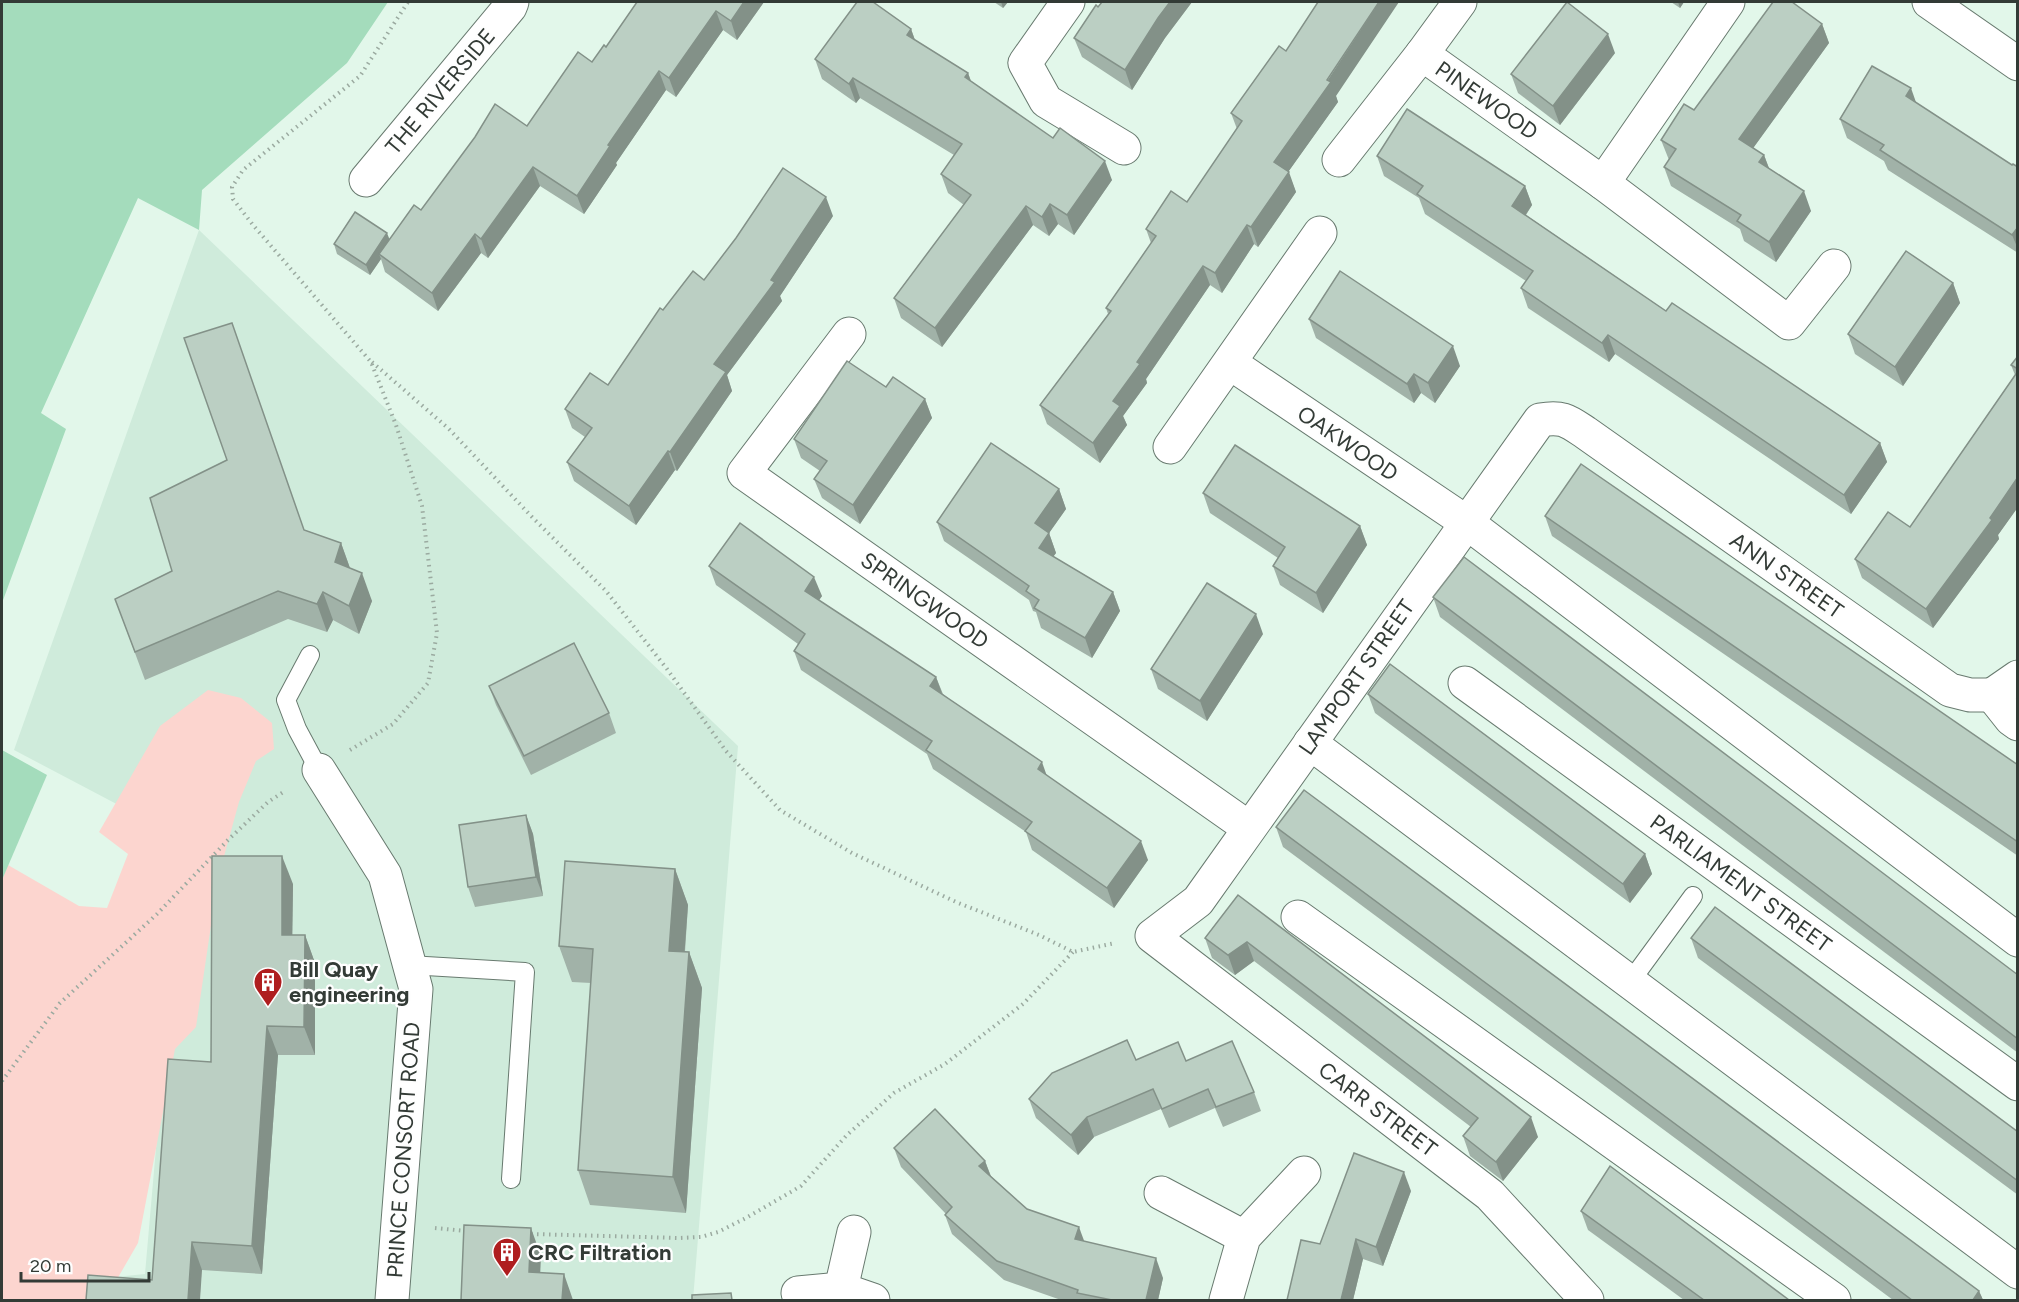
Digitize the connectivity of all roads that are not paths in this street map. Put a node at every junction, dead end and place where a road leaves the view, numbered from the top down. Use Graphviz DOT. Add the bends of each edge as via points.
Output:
graph roads {
  1 [pos="512,2"];
  2 [pos="1068,2"];
  3 [pos="1460,2"];
  4 [pos="1728,2"];
  5 [pos="1929,2"];
  6 [pos="1422,54"];
  7 [pos="2018,64"];
  8 [pos="1124,148"];
  9 [pos="1339,160"];
  10 [pos="366,180"];
  11 [pos="1603,183"];
  12 [pos="1320,233"];
  13 [pos="1834,266"];
  14 [pos="849,334"];
  15 [pos="1230,363"];
  16 [pos="1555,417"];
  17 [pos="1170,447"];
  18 [pos="1466,522"];
  19 [pos="310,655"];
  20 [pos="1465,683"];
  21 [pos="2005,686"];
  22 [pos="2018,724"];
  23 [pos="1310,743"];
  24 [pos="319,770"];
  25 [pos="1249,828"];
  26 [pos="1693,896"];
  27 [pos="1298,917"];
  28 [pos="1152,936"];
  29 [pos="2018,940"];
  30 [pos="409,965"];
  31 [pos="1630,982"];
  32 [pos="2018,1084"];
  33 [pos="1304,1173"];
  34 [pos="511,1179"];
  35 [pos="1161,1193"];
  36 [pos="854,1232"];
  37 [pos="1244,1237"];
  38 [pos="2018,1272"];
  39 [pos="841,1289"];
  40 [pos="798,1293"];
  41 [pos="392,1300"];
  42 [pos="873,1300"];
  43 [pos="1226,1300"];
  44 [pos="1587,1300"];
  45 [pos="1834,1300"];
  1 -- 10 [label="street, THE RIVERSIDE"];
  2 -- 8 [label="street" via="1025,63 1046,100"];
  3 -- 6 [label="street"];
  4 -- 11 [label="street"];
  5 -- 7 [label="street"];
  6 -- 9 [label="street, PINEWOOD"];
  6 -- 11 [label="street, PINEWOOD"];
  11 -- 13 [label="street, PINEWOOD" via="1790,323"];
  12 -- 15 [label="street"];
  14 -- 25 [label="street, SPRINGWOOD" via="744,473"];
  15 -- 17 [label="street"];
  15 -- 18 [label="street, OAKWOOD"];
  16 -- 18 [label="street, LAMPORT STREET" via="1540,420"];
  16 -- 21 [label="street, ANN STREET" via="1586,433 1950,690 1970,695"];
  18 -- 23 [label="street, LAMPORT STREET"];
  18 -- 29 [label="street, OAKWOOD"];
  19 -- 24 [label="lane" via="286,700"];
  20 -- 32 [label="street, PARLIAMENT STREET"];
  21 -- 22 [label="street, ANN STREET" via="2011,719"];
  23 -- 25 [label="street, LAMPORT STREET"];
  23 -- 31 [label="street"];
  24 -- 30 [label="street, PRINCE CONSORT ROAD" via="385,875"];
  25 -- 28 [label="street, LAMPORT STREET" via="1198,901"];
  26 -- 31 [label="lane"];
  27 -- 45 [label="street"];
  28 -- 44 [label="street, CARR STREET" via="1490,1195"];
  30 -- 34 [label="lane" via="525,972"];
  30 -- 41 [label="street, PRINCE CONSORT ROAD" via="416,989"];
  31 -- 38 [label="street"];
  33 -- 37 [label="street"];
  35 -- 37 [label="street"];
  36 -- 39 [label="street"];
  37 -- 43 [label="street"];
  39 -- 40 [label="street"];
  39 -- 42 [label="street"];
}
